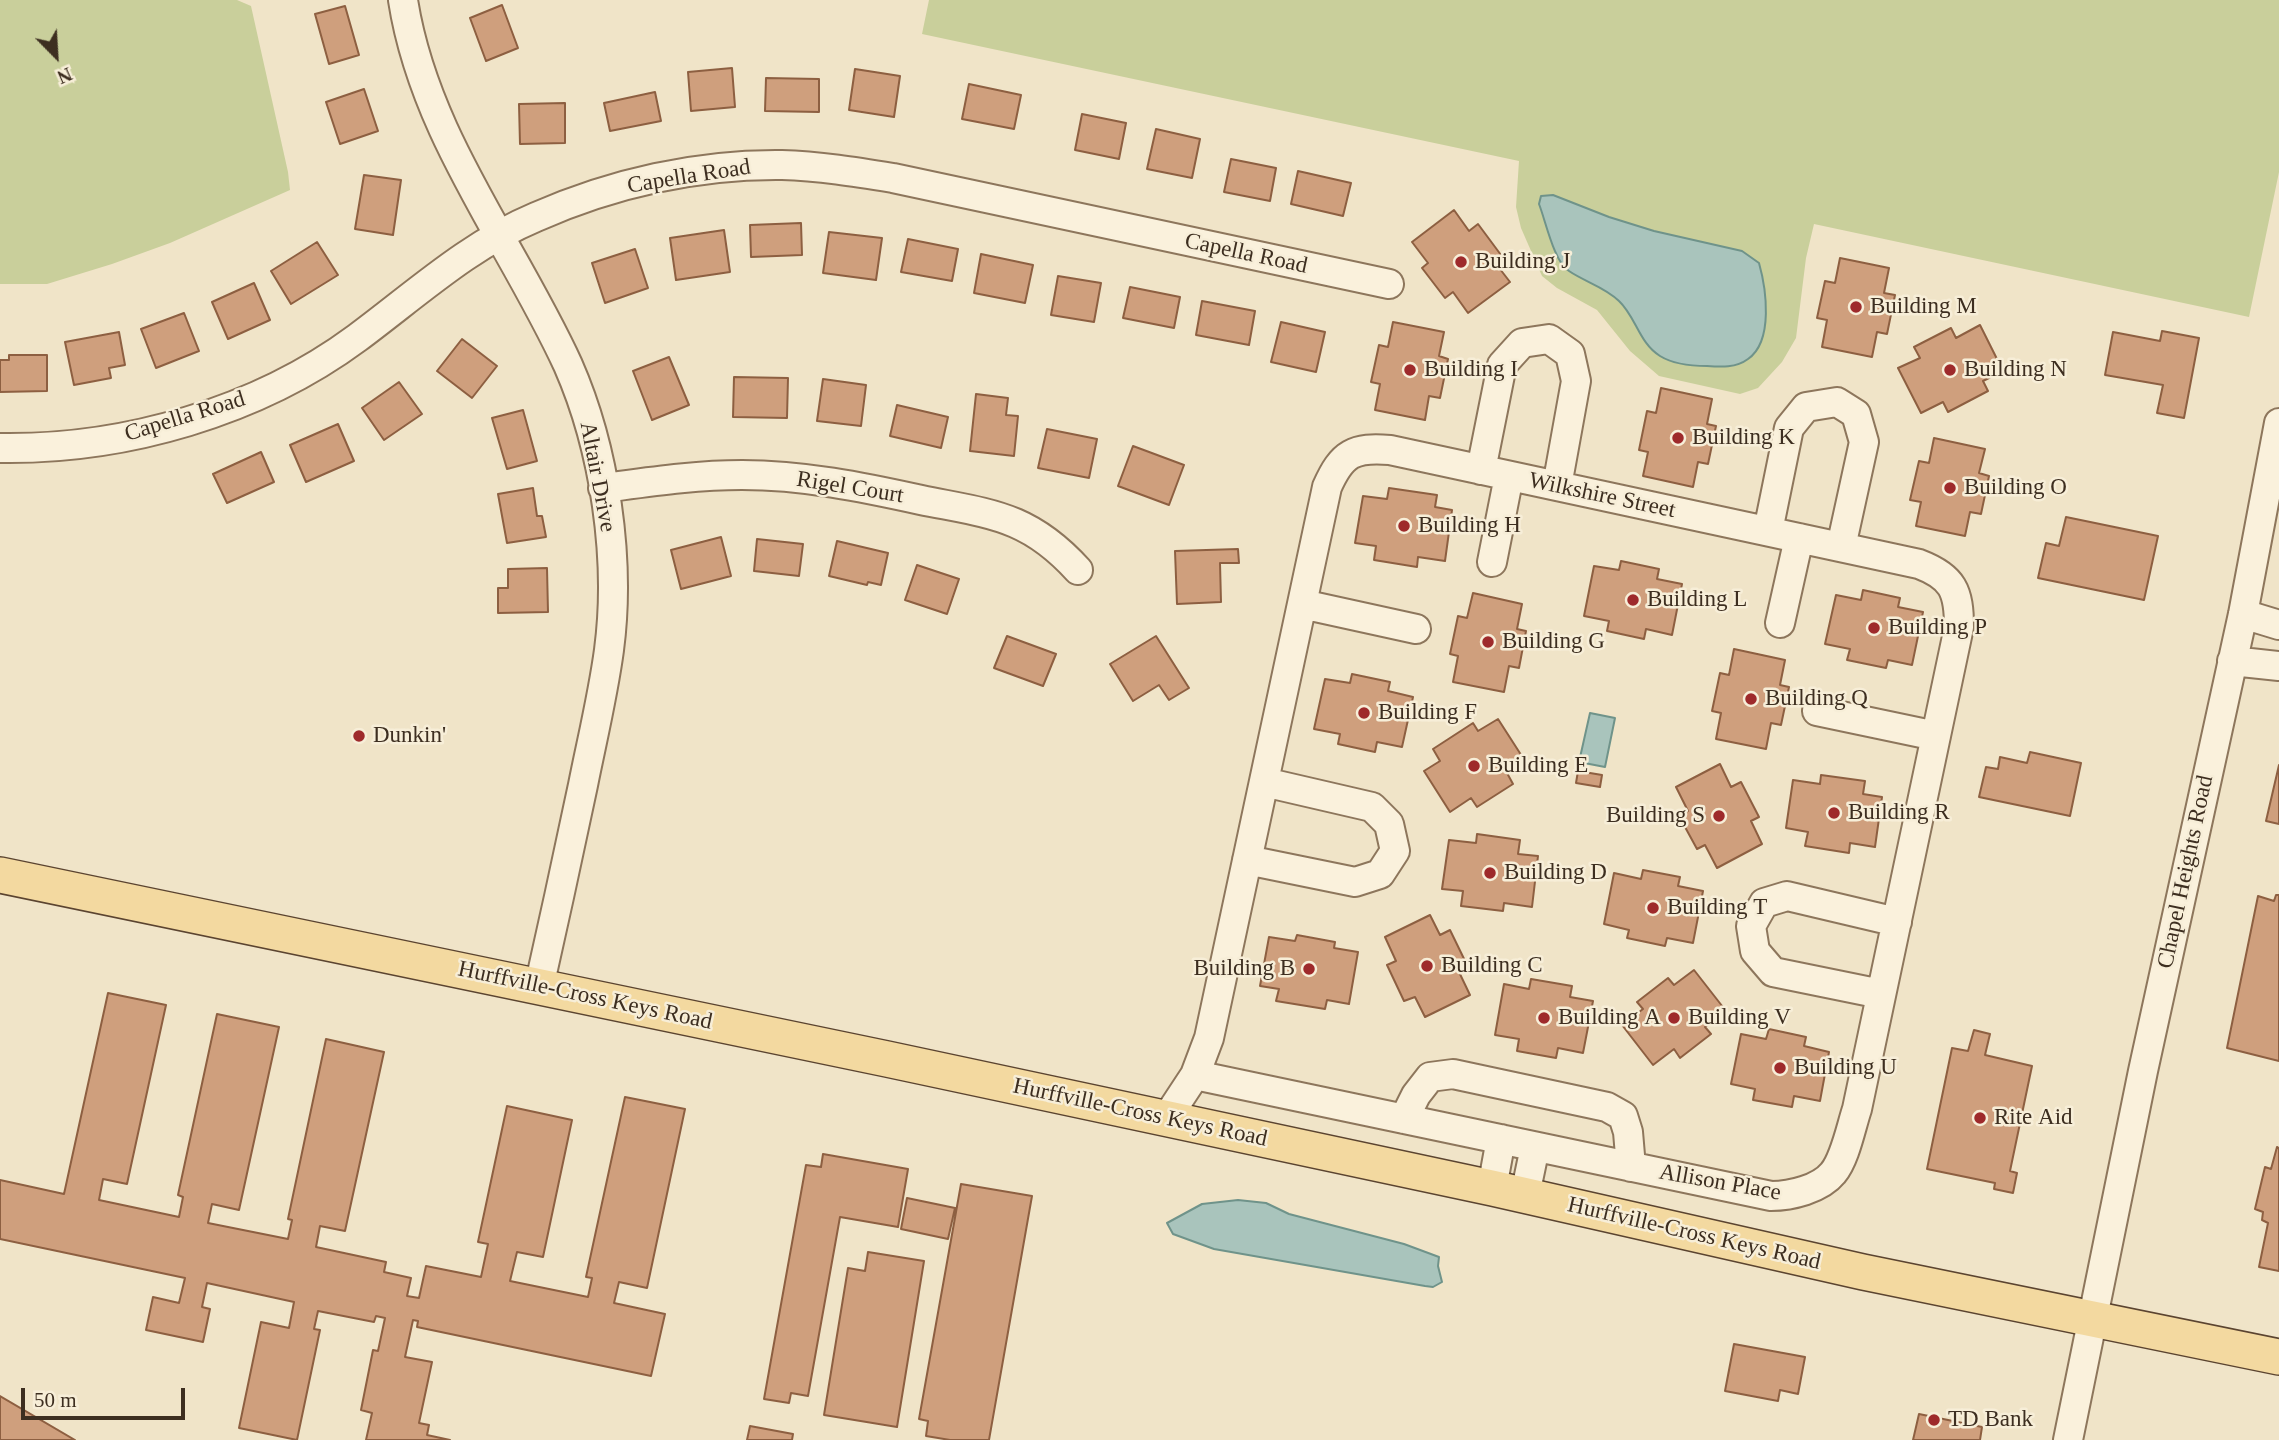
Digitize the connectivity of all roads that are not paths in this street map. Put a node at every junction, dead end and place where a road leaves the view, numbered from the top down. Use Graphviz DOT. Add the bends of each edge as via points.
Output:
graph roads {
  1 [pos="403,0"];
  2 [pos="499,236"];
  3 [pos="1389,284"];
  4 [pos="2279,423"];
  5 [pos="0,448"];
  6 [pos="1481,470"];
  7 [pos="1509,476"];
  8 [pos="1556,486"];
  9 [pos="603,488"];
  10 [pos="1768,531"];
  11 [pos="1799,538"];
  12 [pos="1841,547"];
  13 [pos="1492,562"];
  14 [pos="1078,570"];
  15 [pos="1302,604"];
  16 [pos="2243,614"];
  17 [pos="1780,623"];
  18 [pos="2279,625"];
  19 [pos="1416,629"];
  20 [pos="2232,661"];
  21 [pos="2279,666"];
  22 [pos="1817,711"];
  23 [pos="1936,736"];
  24 [pos="1264,782"];
  25 [pos="1247,860"];
  26 [pos="0,875"];
  27 [pos="1897,922"];
  28 [pos="539,987"];
  29 [pos="1881,995"];
  30 [pos="1195,1075"];
  31 [pos="1857,1110"];
  32 [pos="1166,1119"];
  33 [pos="1404,1119"];
  34 [pos="1501,1139"];
  35 [pos="1535,1146"];
  36 [pos="1631,1167"];
  37 [pos="1492,1188"];
  38 [pos="1525,1195"];
  39 [pos="2093,1320"];
  40 [pos="2279,1357"];
  41 [pos="2068,1440"];
  1 -- 2 [label="street, Altair Drive" via="412,49 431,105"];
  2 -- 3 [label="street, Capella Road" via="535,217 633,183 691,172 784,165 893,177"];
  2 -- 5 [label="street, Capella Road" via="470,252 317,365 243,401 196,419 114,439"];
  2 -- 9 [label="street, Altair Drive" via="568,366 591,432"];
  4 -- 16 [label="street, Chapel Heights Road"];
  6 -- 7 [label="street, Wilkshire Street"];
  6 -- 8 [label="street" via="1502,365 1522,342 1549,339 1570,354 1576,382"];
  6 -- 15 [label="street, Wilkshire Street" via="1390,450 1352,453 1336,466 1327,487"];
  7 -- 8 [label="street, Wilkshire Street"];
  7 -- 13 [label="street"];
  8 -- 10 [label="street, Wilkshire Street"];
  9 -- 14 [label="street, Rigel Court" via="741,475 846,484 1012,520 1052,543"];
  9 -- 28 [label="street, Altair Drive" via="613,571 609,650"];
  10 -- 11 [label="street, Wilkshire Street"];
  10 -- 12 [label="street" via="1789,428 1806,407 1837,402 1856,414 1864,442"];
  11 -- 12 [label="street, Wilkshire Street"];
  11 -- 17 [label="street"];
  12 -- 23 [label="street, Wilkshire Street" via="1939,571 1953,587 1959,627"];
  15 -- 19 [label="street"];
  15 -- 24 [label="street, Wilkshire Street"];
  16 -- 18 [label="street"];
  16 -- 20 [label="street, Chapel Heights Road"];
  20 -- 21 [label="street"];
  20 -- 39 [label="street, Chapel Heights Road"];
  22 -- 23 [label="street"];
  23 -- 27 [label="street, Wilkshire Street"];
  24 -- 25 [label="street, Wilkshire Street"];
  24 -- 25 [label="street" via="1372,807 1389,824 1395,851 1380,874 1355,882"];
  25 -- 30 [label="street, Wilkshire Street" via="1209,1038"];
  26 -- 28 [label="main road, Hurffville-Cross Keys Road"];
  27 -- 29 [label="street, Wilkshire Street"];
  27 -- 29 [label="street" via="1787,896 1764,903 1751,926 1755,951 1773,972"];
  28 -- 32 [label="main road, Hurffville-Cross Keys Road"];
  29 -- 31 [label="street, Wilkshire Street"];
  30 -- 32 [label="street, Wilkshire Street"];
  30 -- 33 [label="street, Allison Place"];
  31 -- 36 [label="street, Allison Place" via="1833,1173 1791,1196 1771,1196"];
  32 -- 37 [label="main road, Hurffville-Cross Keys Road"];
  33 -- 34 [label="street, Allison Place"];
  33 -- 36 [label="street" via="1430,1077 1453,1074 1607,1107 1623,1116"];
  34 -- 35 [label="street, Allison Place"];
  34 -- 37 [label="street"];
  35 -- 36 [label="street, Allison Place"];
  35 -- 38 [label="street"];
  37 -- 38 [label="main road, Hurffville-Cross Keys Road"];
  38 -- 39 [label="main road, Hurffville-Cross Keys Road"];
  39 -- 40 [label="main road, Hurffville-Cross Keys Road"];
  39 -- 41 [label="street, Chapel Heights Road"];
}
